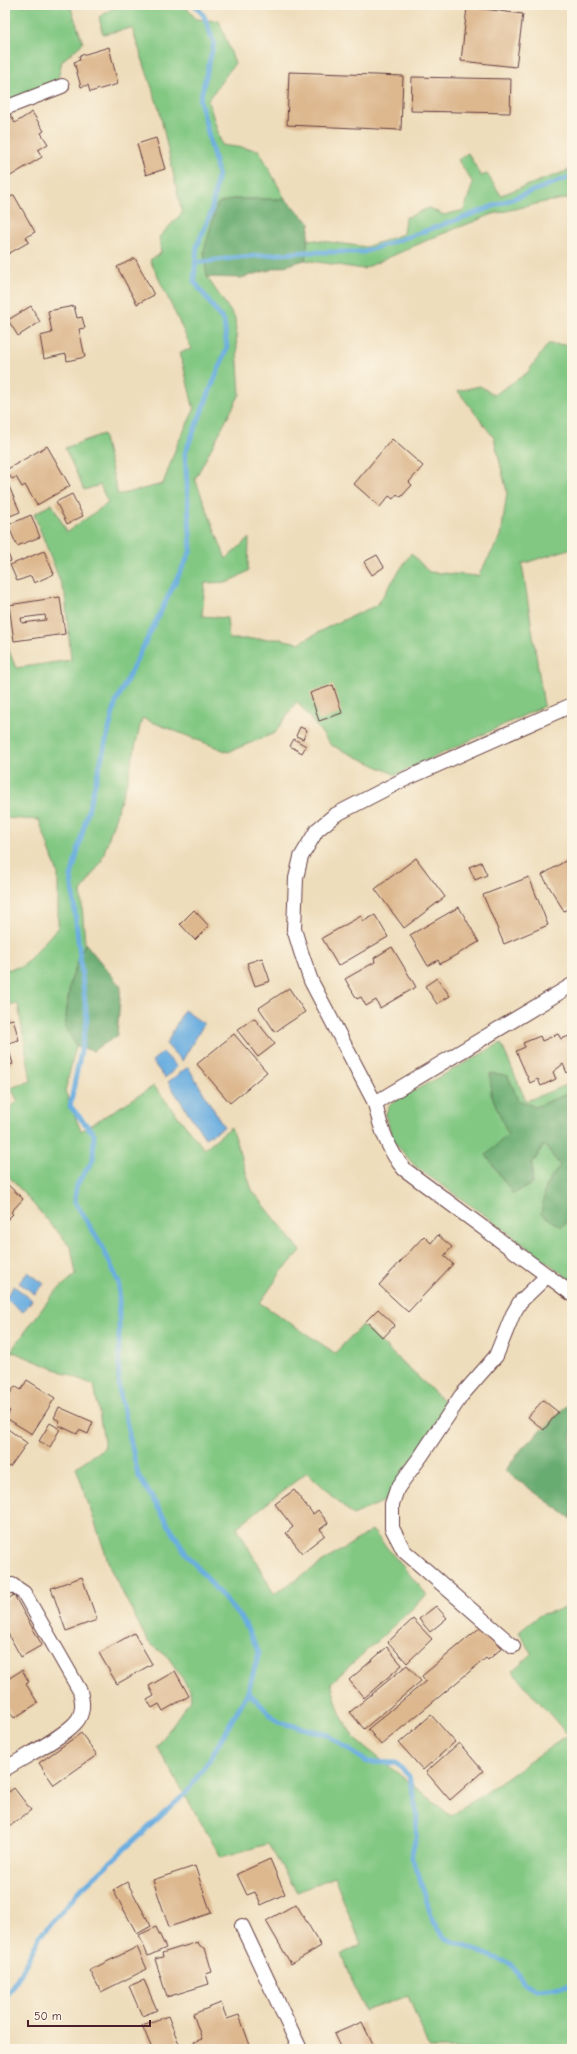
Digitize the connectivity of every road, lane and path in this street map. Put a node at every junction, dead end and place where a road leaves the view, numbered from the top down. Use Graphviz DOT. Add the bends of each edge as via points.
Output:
graph roads {
  1 [pos="62,86"];
  2 [pos="5,108"];
  3 [pos="572,705"];
  4 [pos="572,985"];
  5 [pos="375,1103"];
  6 [pos="547,1276"];
  7 [pos="572,1294"];
  8 [pos="5,1585"];
  9 [pos="513,1646"];
  10 [pos="5,1769"];
  11 [pos="242,1926"];
  12 [pos="300,2049"];
  1 -- 2 [label="street"];
  3 -- 5 [label="street" via="401,781 335,814 317,830 301,857 296,878 294,929 311,981"];
  4 -- 5 [label="street"];
  5 -- 6 [label="street" via="388,1145 404,1169"];
  6 -- 7 [label="street"];
  6 -- 9 [label="street" via="520,1302 496,1356 461,1396 397,1489 392,1504 392,1528 404,1551"];
  8 -- 10 [label="street" via="12,1584 24,1593 80,1691 83,1706 78,1718 67,1730"];
  11 -- 12 [label="street"];
}
